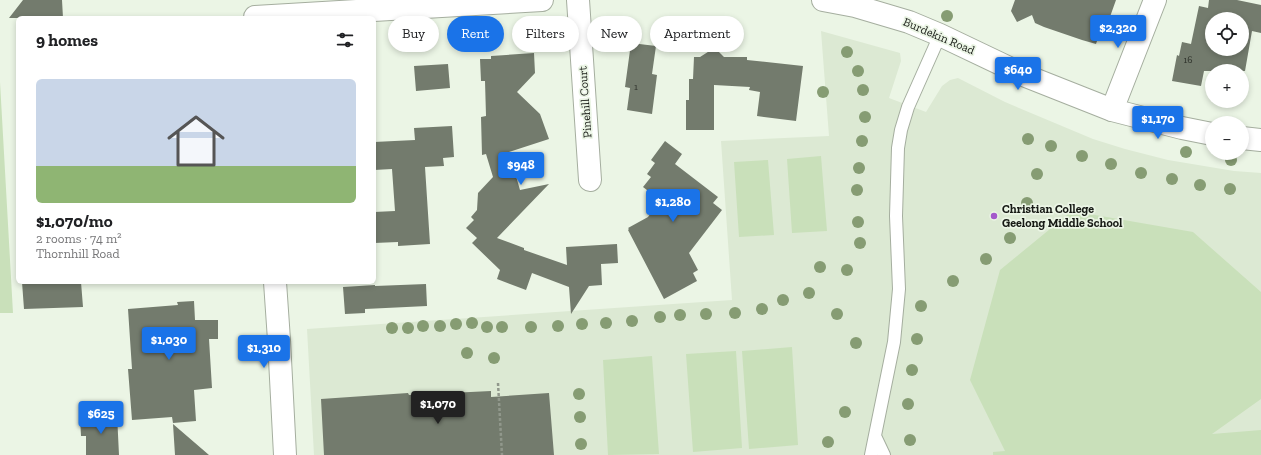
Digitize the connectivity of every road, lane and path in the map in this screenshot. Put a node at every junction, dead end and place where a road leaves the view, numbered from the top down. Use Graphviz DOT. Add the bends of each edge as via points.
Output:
graph roads {
  1 [pos="542,0"];
  2 [pos="578,0"];
  3 [pos="823,0"];
  4 [pos="1155,0"];
  5 [pos="255,12"];
  6 [pos="940,35"];
  7 [pos="1112,110"];
  8 [pos="1205,133"];
  9 [pos="1249,139"];
  10 [pos="1261,140"];
  11 [pos="590,180"];
  12 [pos="275,284"];
  13 [pos="498,383"];
  14 [pos="875,436"];
  15 [pos="285,455"];
  16 [pos="502,455"];
  17 [pos="871,455"];
  18 [pos="884,455"];
  1 -- 5 [label="street"];
  2 -- 11 [label="street, Pinehill Court"];
  3 -- 6 [label="street, Burdekin Road" via="855,6 909,22"];
  4 -- 7 [label="street"];
  6 -- 7 [label="street, Burdekin Road" via="1026,76"];
  6 -- 14 [label="lane" via="908,107 898,148 896,216 899,290 894,342"];
  7 -- 8 [label="street, Burdekin Road"];
  9 -- 10 [label="street"];
  12 -- 15 [label="street"];
  13 -- 16 [label="path"];
  14 -- 17 [label="lane"];
  14 -- 18 [label="lane"];
}
